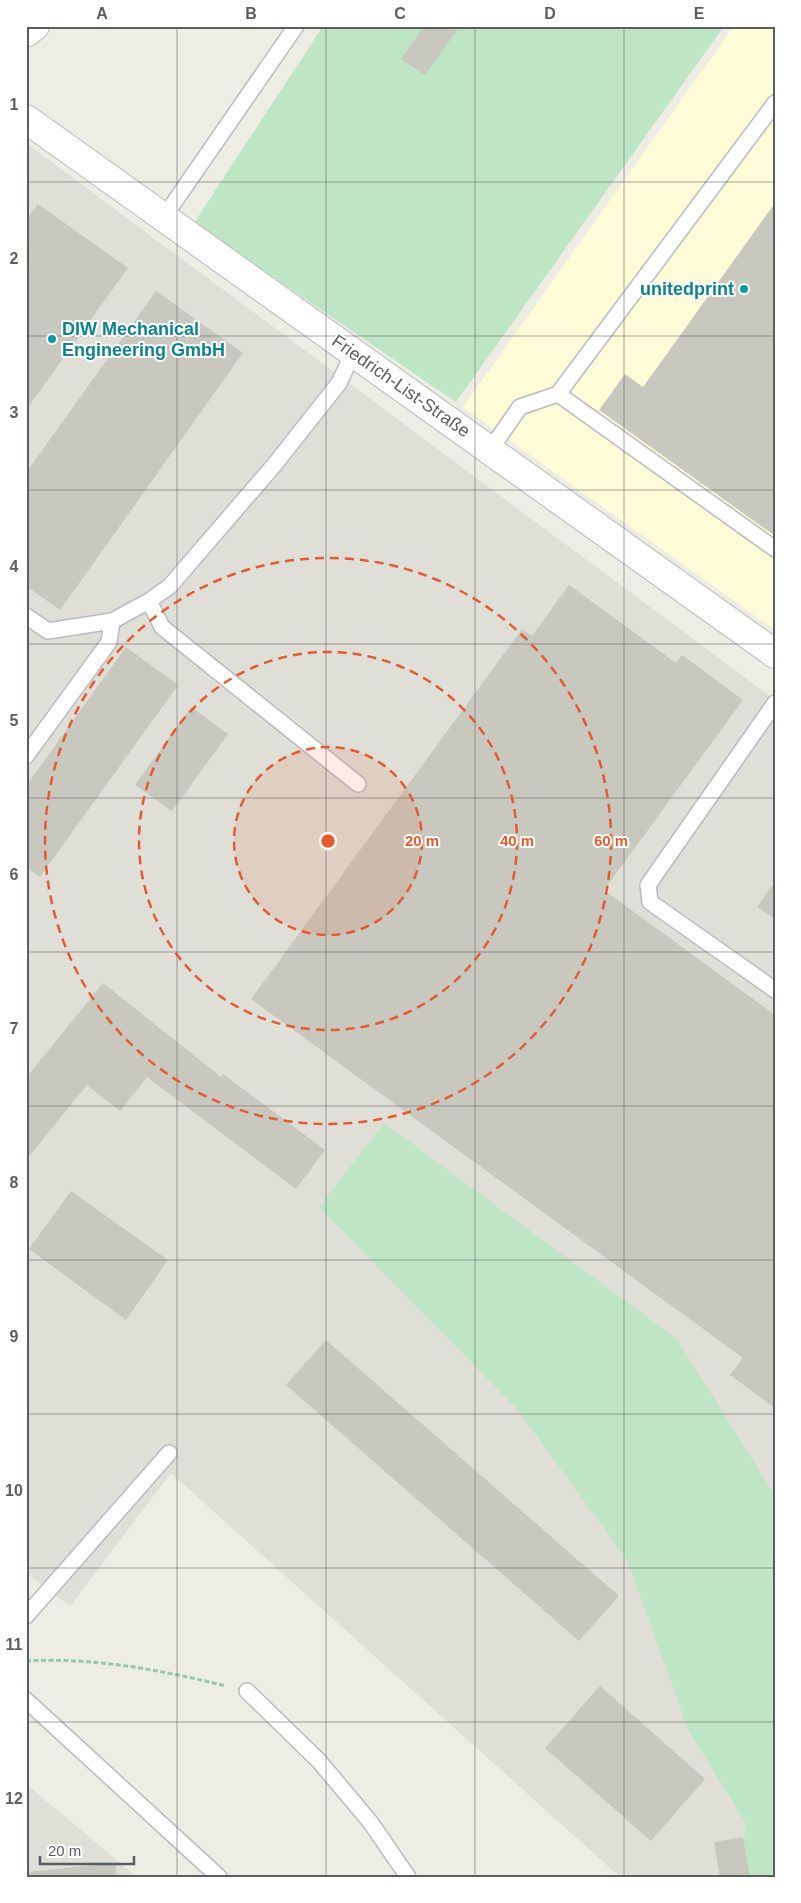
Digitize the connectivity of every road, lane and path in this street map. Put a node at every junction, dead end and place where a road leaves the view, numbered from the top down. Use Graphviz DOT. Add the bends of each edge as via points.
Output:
graph roads {
  1 [pos="35,26"];
  2 [pos="296,26"];
  3 [pos="26,33"];
  4 [pos="775,103"];
  5 [pos="28,123"];
  6 [pos="164,217"];
  7 [pos="353,353"];
  8 [pos="558,394"];
  9 [pos="490,450"];
  10 [pos="775,549"];
  11 [pos="148,601"];
  12 [pos="26,616"];
  13 [pos="112,621"];
  14 [pos="775,654"];
  15 [pos="775,702"];
  16 [pos="26,756"];
  17 [pos="358,784"];
  18 [pos="775,990"];
  19 [pos="170,1453"];
  20 [pos="26,1616"];
  21 [pos="26,1661"];
  22 [pos="247,1691"];
  23 [pos="26,1700"];
  24 [pos="219,1877"];
  25 [pos="408,1877"];
  1 -- 3 [label="street"];
  2 -- 6 [label="lane"];
  4 -- 8 [label="lane"];
  5 -- 6 [label="street, Friedrich-List-Straße"];
  6 -- 7 [label="street, Friedrich-List-Straße"];
  7 -- 9 [label="street, Friedrich-List-Straße"];
  7 -- 11 [label="lane" via="339,383 275,464 170,586"];
  8 -- 9 [label="lane" via="520,407"];
  8 -- 10 [label="lane"];
  9 -- 14 [label="street, Friedrich-List-Straße"];
  11 -- 13 [label="lane"];
  11 -- 17 [label="lane" via="162,627"];
  12 -- 13 [label="lane" via="48,631"];
  13 -- 16 [label="lane" via="108,642"];
  15 -- 18 [label="lane" via="648,885 650,902"];
  19 -- 20 [label="lane"];
  21 -- 22 [label="path" via="58,1659 170,1672"];
  22 -- 25 [label="lane" via="319,1761 371,1823"];
  23 -- 24 [label="lane"];
}
